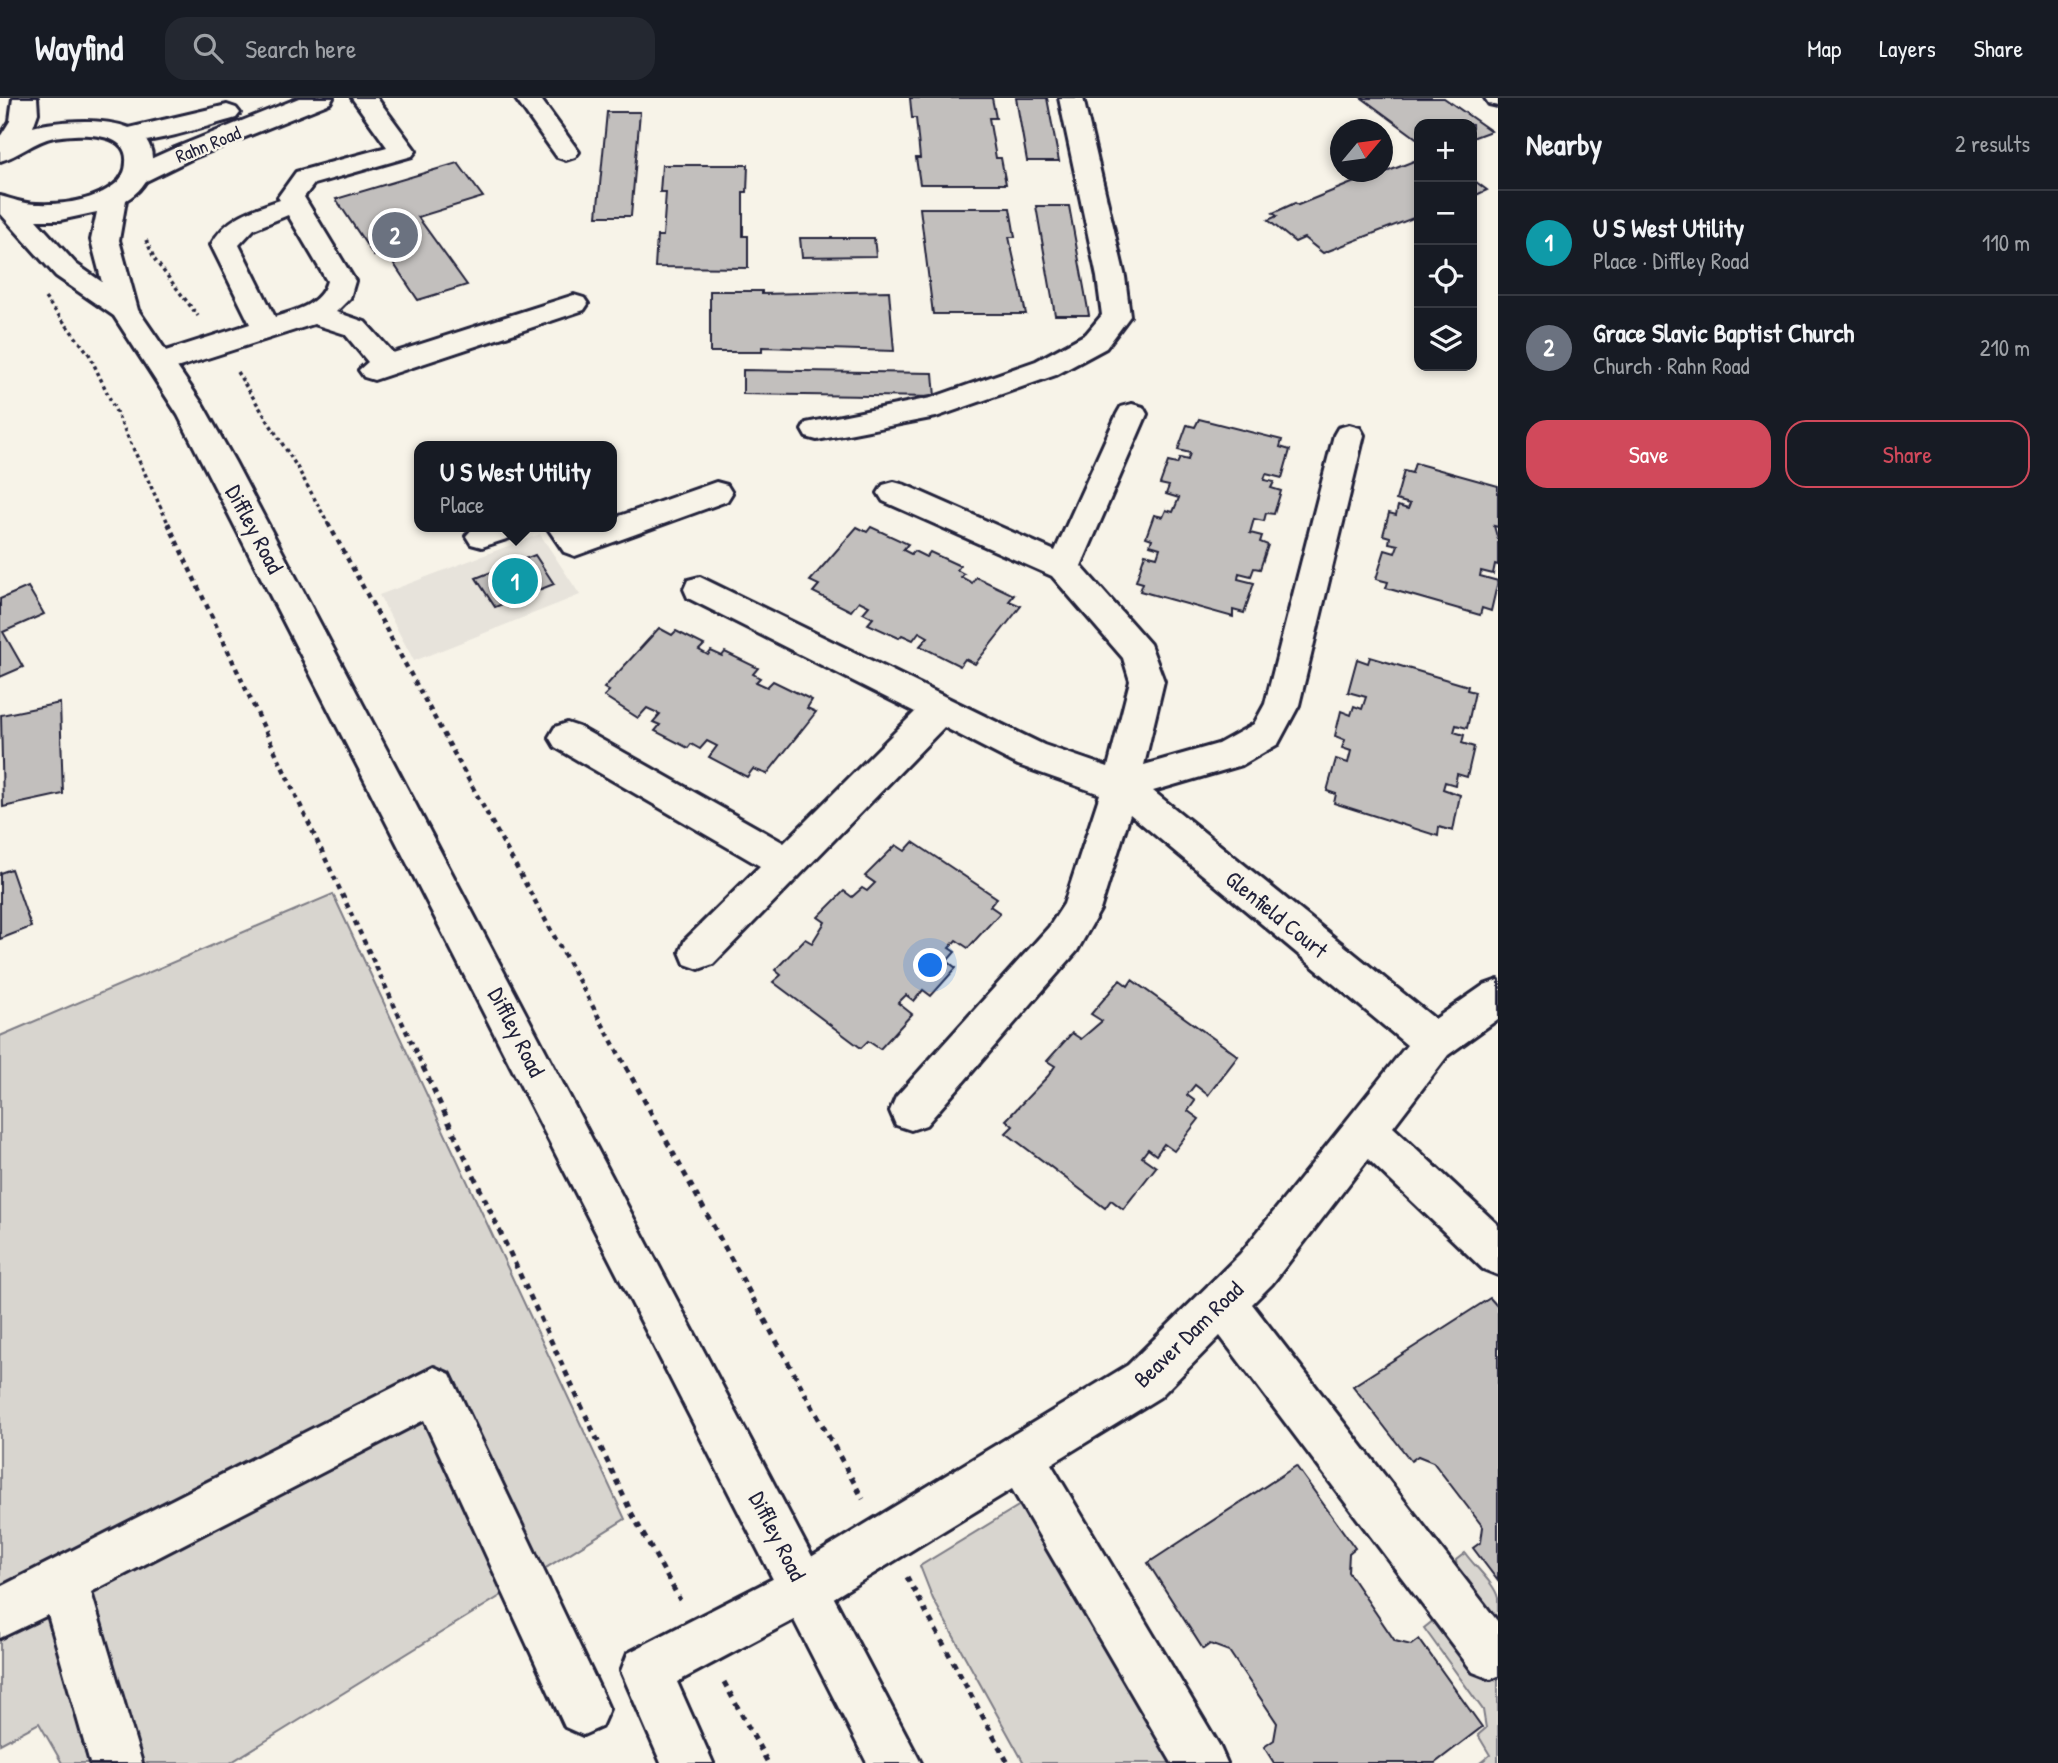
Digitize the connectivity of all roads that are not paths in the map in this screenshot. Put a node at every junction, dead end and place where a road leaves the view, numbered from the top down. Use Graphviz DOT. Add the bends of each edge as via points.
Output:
graph roads {
  1 [pos="24,98"];
  2 [pos="268,98"];
  3 [pos="321,98"];
  4 [pos="364,98"];
  5 [pos="527,98"];
  6 [pos="1071,98"];
  7 [pos="94,109"];
  8 [pos="117,133"];
  9 [pos="565,152"];
  10 [pos="0,153"];
  11 [pos="135,176"];
  12 [pos="113,196"];
  13 [pos="295,204"];
  14 [pos="3,206"];
  15 [pos="574,304"];
  16 [pos="124,310"];
  17 [pos="314,314"];
  18 [pos="267,329"];
  19 [pos="160,363"];
  20 [pos="1132,414"];
  21 [pos="817,430"];
  22 [pos="1349,435"];
  23 [pos="716,492"];
  24 [pos="894,493"];
  25 [pos="617,529"];
  26 [pos="567,532"];
  27 [pos="608,532"];
  28 [pos="1064,568"];
  29 [pos="700,589"];
  30 [pos="940,709"];
  31 [pos="567,737"];
  32 [pos="1121,786"];
  33 [pos="787,863"];
  34 [pos="699,952"];
  35 [pos="1498,997"];
  36 [pos="1434,1042"];
  37 [pos="911,1111"];
  38 [pos="1366,1129"];
  39 [pos="1498,1254"];
  40 [pos="1223,1303"];
  41 [pos="1020,1457"];
  42 [pos="63,1581"];
  43 [pos="805,1588"];
  44 [pos="0,1613"];
  45 [pos="1491,1654"];
  46 [pos="583,1709"];
  47 [pos="116,1763"];
  48 [pos="687,1763"];
  49 [pos="895,1763"];
  50 [pos="1201,1763"];
  1 -- 10 [label="main road" via="27,111"];
  2 -- 8 [label="main road, Rahn Road" via="175,127"];
  3 -- 11 [label="main road, Rahn Road"];
  4 -- 13 [label="main road" via="403,151 304,178 291,198"];
  5 -- 9 [label="main road"];
  6 -- 21 [label="main road" via="1116,316 1097,341 1046,368 936,407"];
  7 -- 8 [label="main road"];
  8 -- 10 [label="main road, Rahn Road" via="76,127 41,132"];
  8 -- 11 [label="main road" via="137,147 140,161"];
  11 -- 12 [label="main road, Rahn Road"];
  12 -- 14 [label="main road" via="62,213 35,214"];
  12 -- 16 [label="main road, Diffley Road" via="105,240"];
  13 -- 17 [label="main road" via="341,281 336,298"];
  13 -- 18 [label="main road" via="251,221 234,231 225,245"];
  14 -- 16 [label="main road, Diffley Road" via="66,270"];
  15 -- 17 [label="main road" via="381,368 355,328"];
  16 -- 19 [label="main road, Diffley Road"];
  17 -- 18 [label="main road"];
  18 -- 19 [label="main road"];
  19 -- 43 [label="main road, Diffley Road" via="220,462"];
  20 -- 28 [label="main road"];
  22 -- 32 [label="main road" via="1282,705 1266,734 1229,755"];
  23 -- 25 [label="main road"];
  24 -- 28 [label="main road"];
  26 -- 27 [label="main road" via="575,544"];
  28 -- 32 [label="main road" via="1138,653 1147,681"];
  29 -- 30 [label="main road"];
  30 -- 32 [label="main road" via="1031,755"];
  30 -- 33 [label="main road"];
  31 -- 33 [label="main road"];
  32 -- 36 [label="main road, Glenfield Court"];
  32 -- 37 [label="main road" via="1081,909 1063,939"];
  33 -- 34 [label="main road"];
  35 -- 36 [label="main road, Beaver Dam Road"];
  36 -- 38 [label="main road, Beaver Dam Road"];
  38 -- 39 [label="main road"];
  38 -- 40 [label="main road, Beaver Dam Road" via="1256,1269"];
  40 -- 41 [label="main road, Beaver Dam Road" via="1144,1381"];
  40 -- 45 [label="main road"];
  41 -- 43 [label="main road, Beaver Dam Road"];
  41 -- 50 [label="main road"];
  42 -- 44 [label="main road"];
  42 -- 46 [label="main road" via="434,1390"];
  42 -- 47 [label="main road"];
  43 -- 48 [label="main road, Beaver Dam Road" via="646,1671"];
  43 -- 49 [label="main road, Diffley Road"];
}
